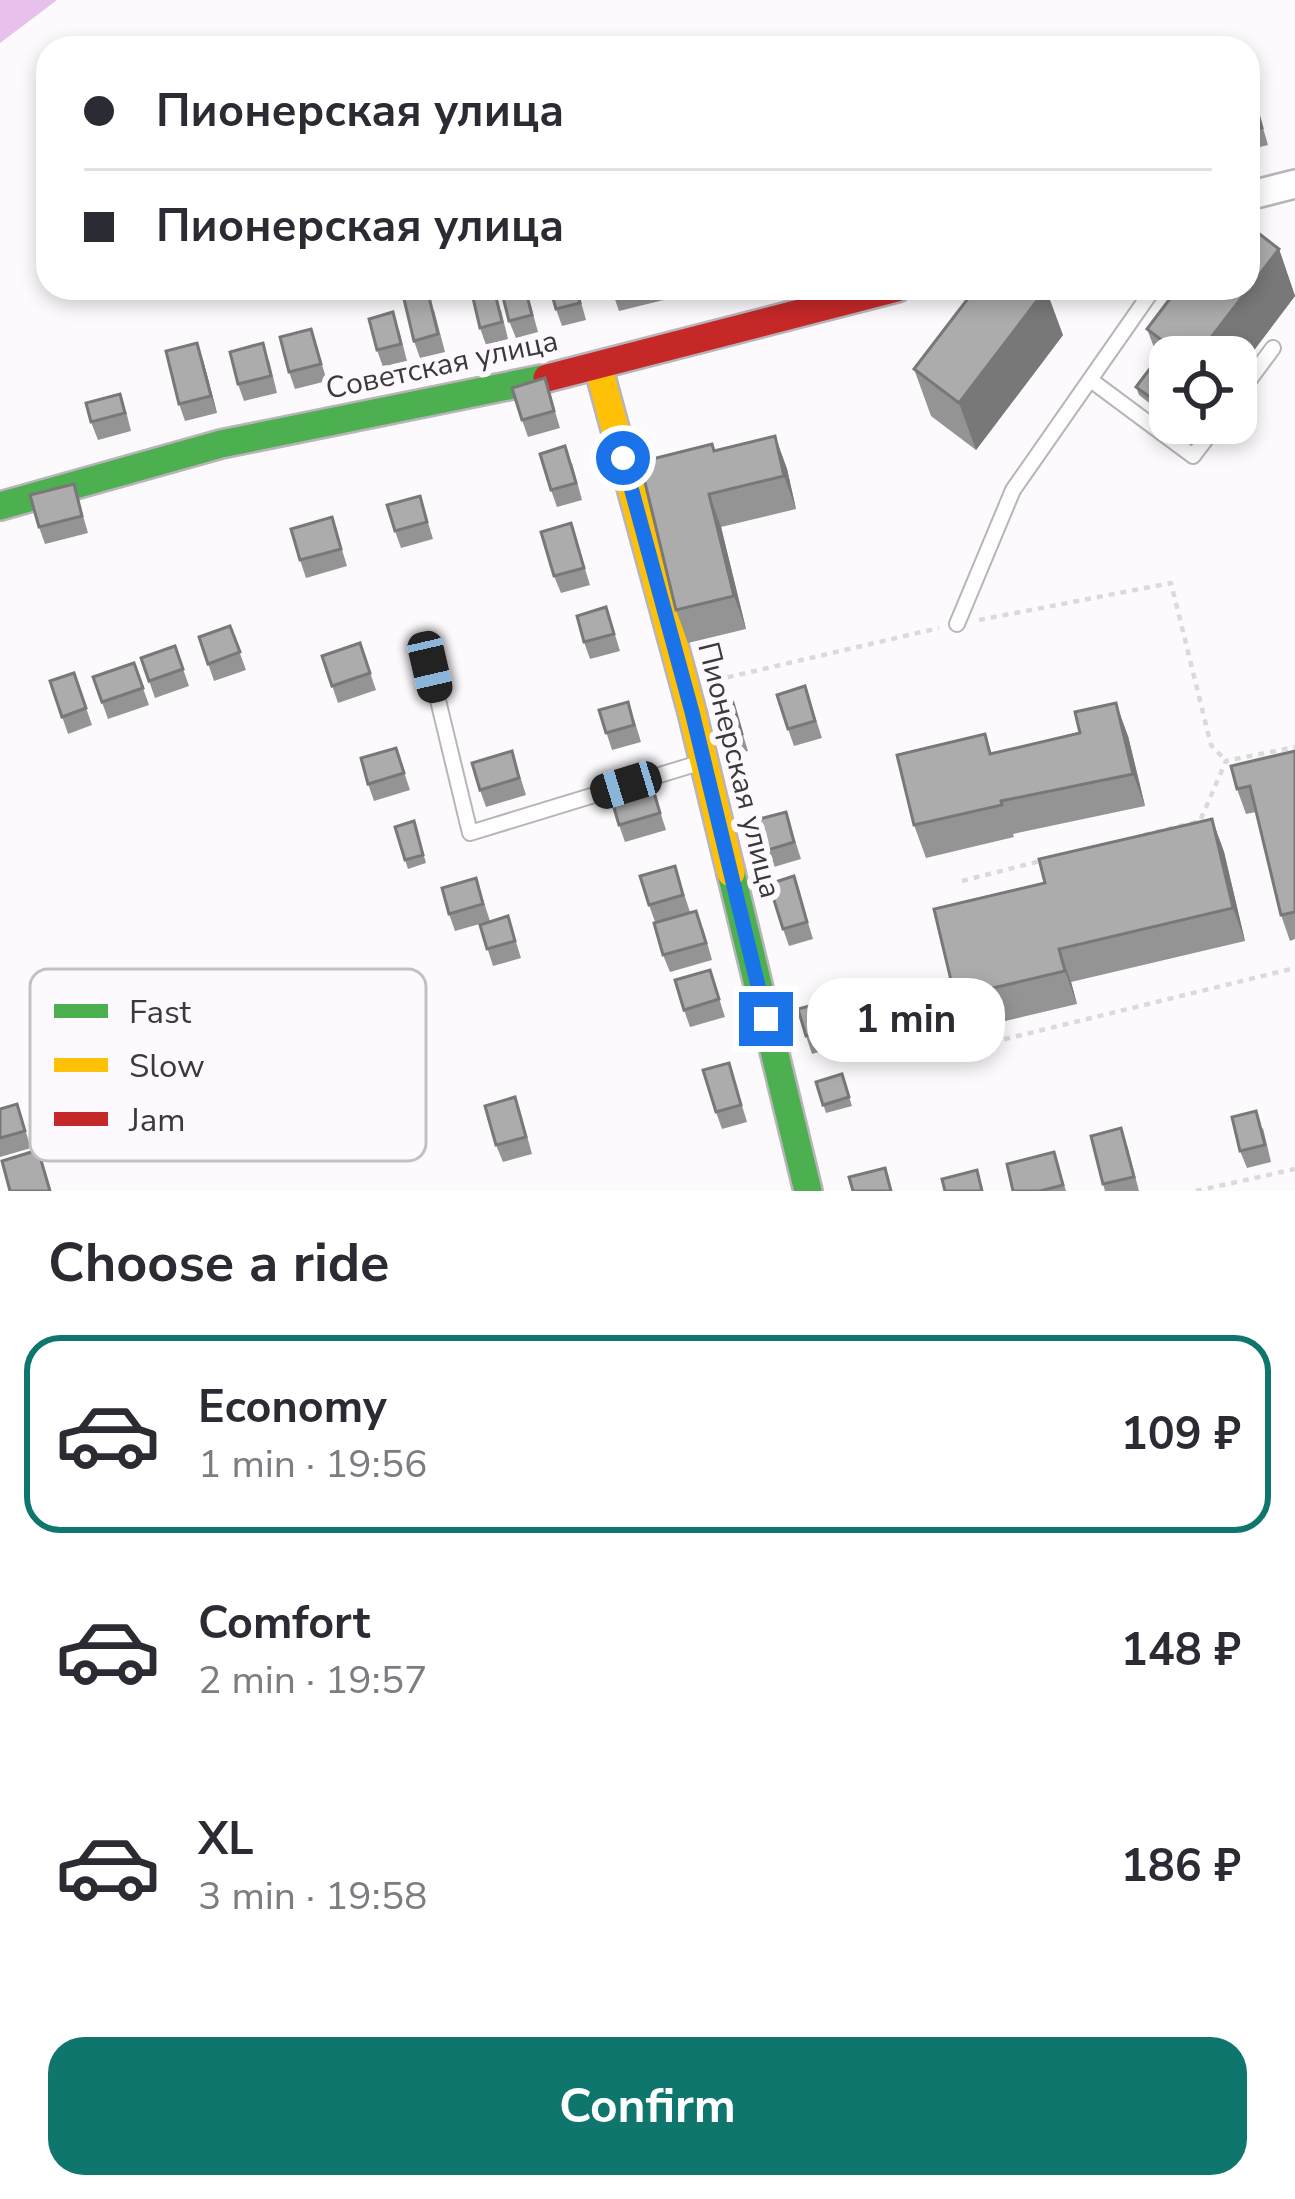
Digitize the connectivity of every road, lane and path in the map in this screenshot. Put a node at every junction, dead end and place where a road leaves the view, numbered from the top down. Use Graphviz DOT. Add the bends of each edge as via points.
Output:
graph roads {
  1 [pos="1295,184"];
  2 [pos="1260,193"];
  3 [pos="851,300"];
  4 [pos="1146,300"];
  5 [pos="1273,348"];
  6 [pos="598,366"];
  7 [pos="1257,370"];
  8 [pos="1092,381"];
  9 [pos="1149,423"];
  10 [pos="1177,444"];
  11 [pos="1202,444"];
  12 [pos="0,506"];
  13 [pos="957,624"];
  14 [pos="430,667"];
  15 [pos="686,687"];
  16 [pos="1295,747"];
  17 [pos="1226,761"];
  18 [pos="704,762"];
  19 [pos="1135,837"];
  20 [pos="1048,859"];
  21 [pos="962,881"];
  22 [pos="1295,968"];
  23 [pos="981,1045"];
  24 [pos="1295,1169"];
  25 [pos="808,1191"];
  26 [pos="1196,1191"];
  1 -- 2 [label="street"];
  3 -- 6 [label="street, Советская улица"];
  4 -- 8 [label="lane"];
  5 -- 7 [label="lane"];
  6 -- 12 [label="street, Советская улица" via="234,442"];
  6 -- 15 [label="street, Пионерская улица"];
  8 -- 9 [label="lane"];
  8 -- 13 [label="lane" via="1013,490"];
  10 -- 11 [label="lane" via="1193,456"];
  13 -- 15 [label="path"];
  13 -- 17 [label="path" via="1171,583 1211,745"];
  14 -- 18 [label="lane" via="470,833"];
  15 -- 18 [label="street, Пионерская улица"];
  16 -- 17 [label="path"];
  17 -- 19 [label="path" via="1200,820"];
  18 -- 25 [label="street, Пионерская улица"];
  20 -- 21 [label="path"];
  22 -- 23 [label="path"];
  24 -- 26 [label="path"];
}
